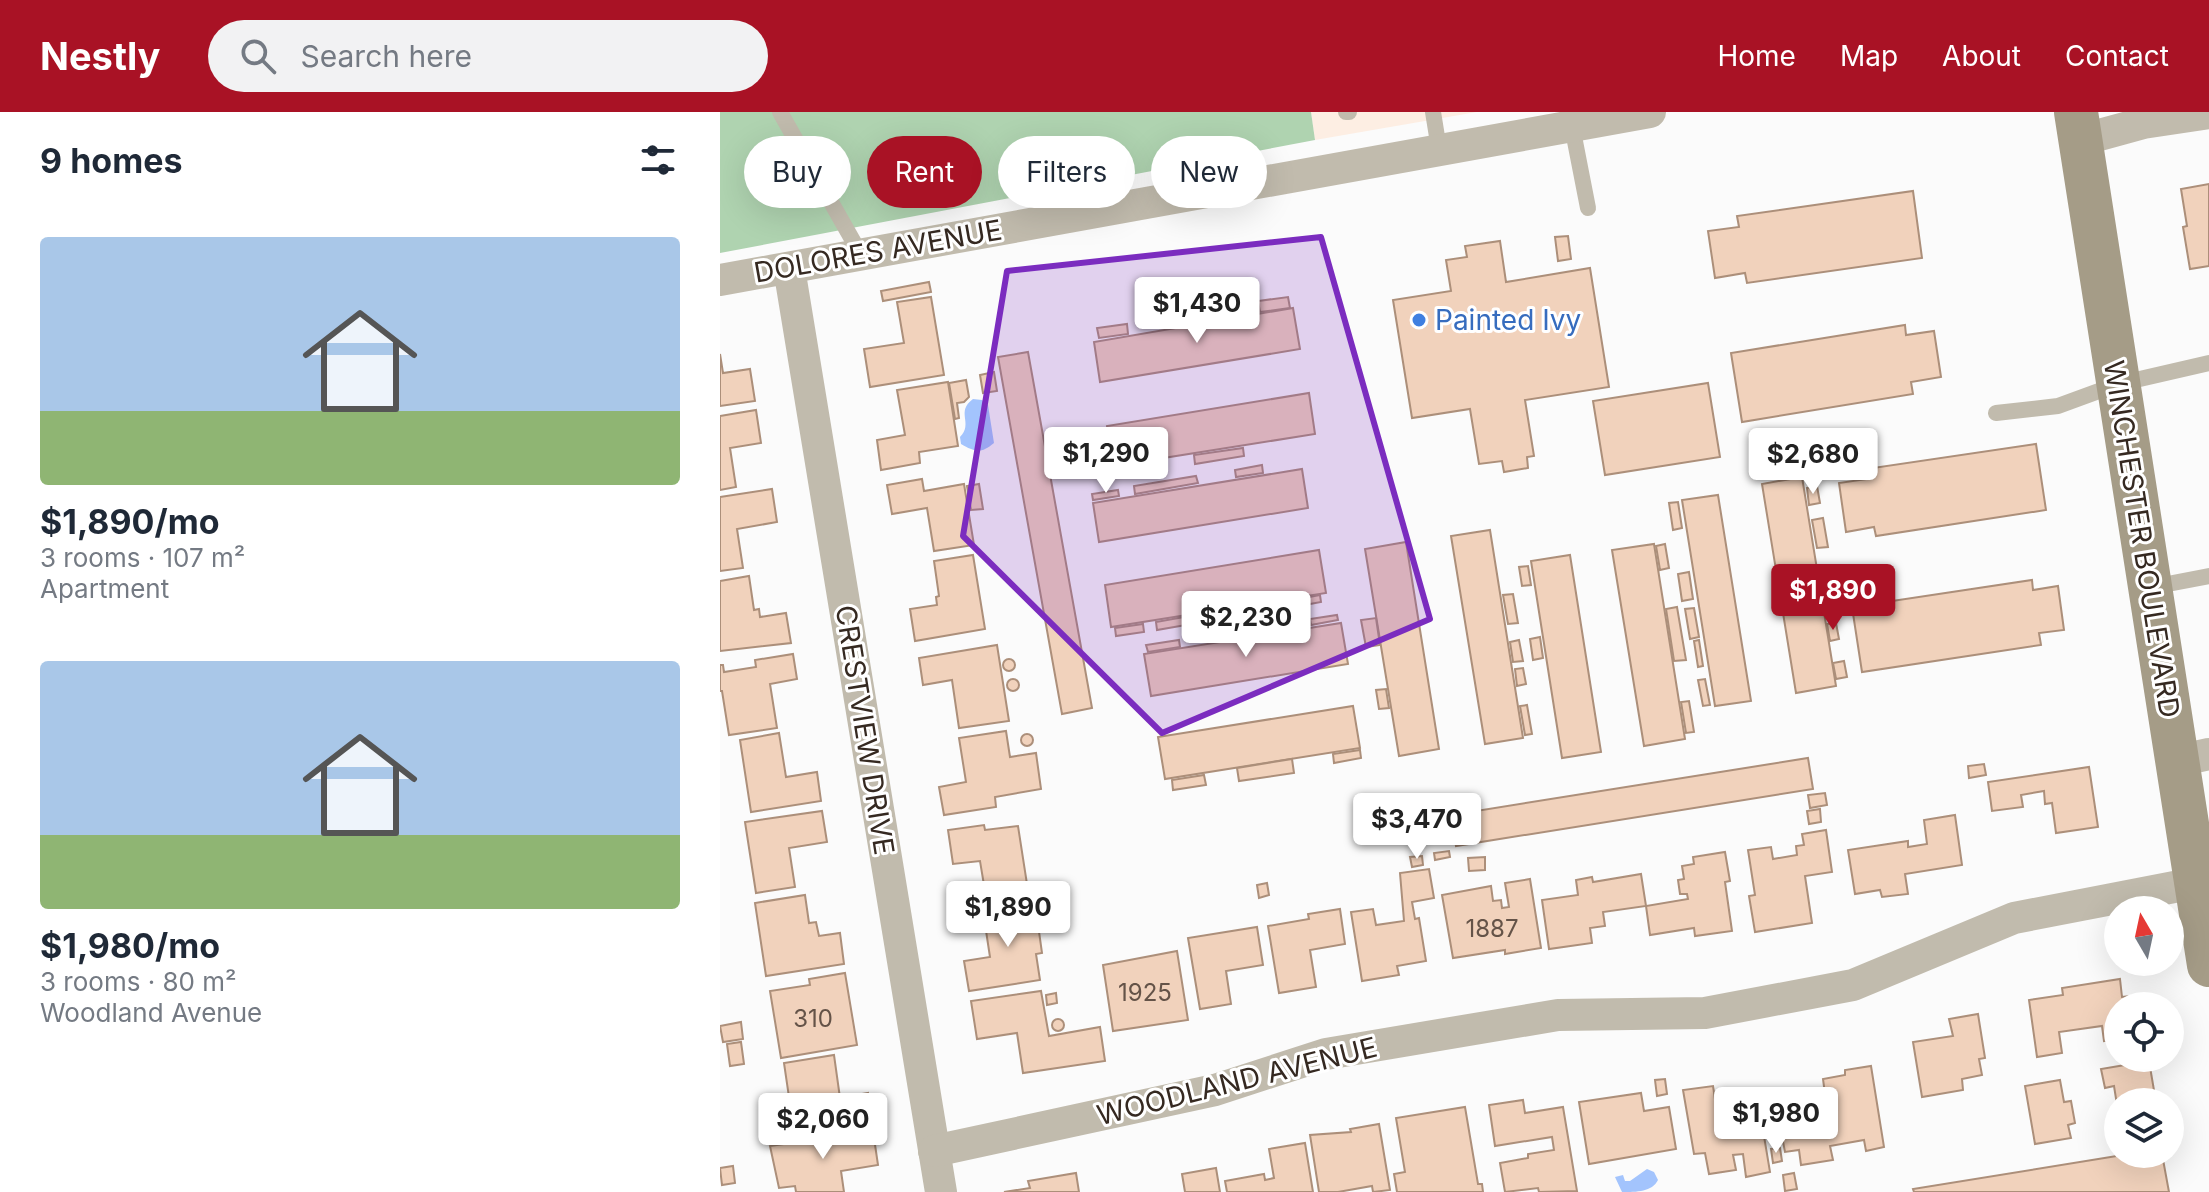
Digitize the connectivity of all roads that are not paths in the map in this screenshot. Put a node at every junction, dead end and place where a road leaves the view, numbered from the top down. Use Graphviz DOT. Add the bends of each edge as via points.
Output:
graph roads {
  1 [pos="780,112"];
  2 [pos="1433,112"];
  3 [pos="1650,112"];
  4 [pos="2209,113"];
  5 [pos="1572,126"];
  6 [pos="2078,126"];
  7 [pos="1439,149"];
  8 [pos="1588,208"];
  9 [pos="861,255"];
  10 [pos="789,268"];
  11 [pos="720,280"];
  12 [pos="2209,363"];
  13 [pos="2118,384"];
  14 [pos="1996,413"];
  15 [pos="2209,576"];
  16 [pos="2150,587"];
  17 [pos="2193,758"];
  18 [pos="2195,883"];
  19 [pos="2209,965"];
  20 [pos="934,1151"];
  21 [pos="941,1192"];
  1 -- 9 [label="lane"];
  2 -- 7 [label="lane"];
  3 -- 5 [label="street, DOLORES AVENUE"];
  4 -- 6 [label="street"];
  5 -- 7 [label="street, DOLORES AVENUE"];
  5 -- 8 [label="lane"];
  6 -- 13 [label="main road, WINCHESTER BOULEVARD"];
  7 -- 9 [label="street, DOLORES AVENUE"];
  9 -- 10 [label="street, DOLORES AVENUE"];
  10 -- 11 [label="street, DOLORES AVENUE"];
  10 -- 20 [label="street, CRESTVIEW DRIVE"];
  12 -- 13 [label="lane"];
  13 -- 14 [label="lane" via="2058,406"];
  13 -- 16 [label="main road, WINCHESTER BOULEVARD"];
  15 -- 16 [label="lane"];
  16 -- 17 [label="main road, WINCHESTER BOULEVARD"];
  17 -- 18 [label="main road, WINCHESTER BOULEVARD"];
  18 -- 19 [label="main road, WINCHESTER BOULEVARD"];
  18 -- 20 [label="street, WOODLAND AVENUE" via="2014,918 1853,985 1705,1013 1558,1015 1326,1054 1215,1090"];
  20 -- 21 [label="street, CRESTVIEW DRIVE"];
}
